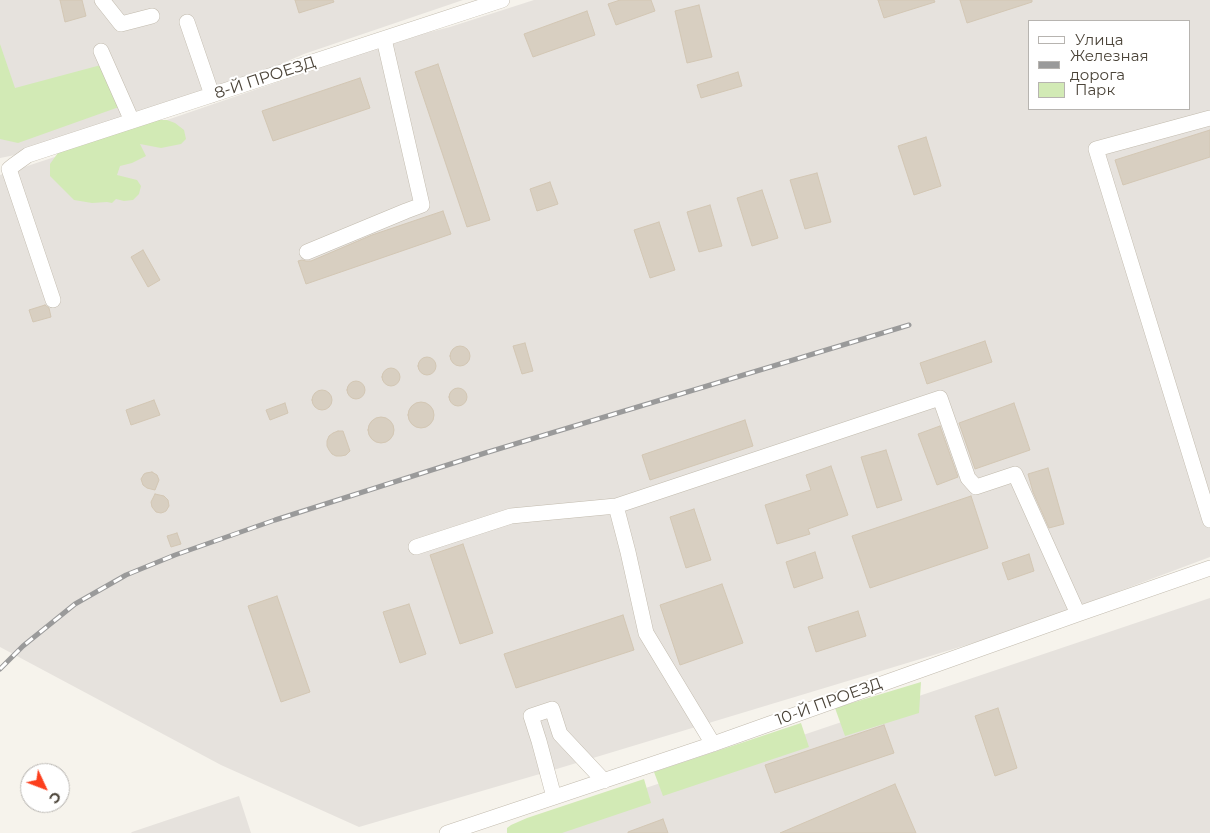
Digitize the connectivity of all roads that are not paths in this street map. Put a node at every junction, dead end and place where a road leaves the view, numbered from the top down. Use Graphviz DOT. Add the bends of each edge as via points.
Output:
graph roads {
  1 [pos="102,0"];
  2 [pos="502,0"];
  3 [pos="152,16"];
  4 [pos="187,22"];
  5 [pos="384,39"];
  6 [pos="101,52"];
  7 [pos="212,95"];
  8 [pos="1210,118"];
  9 [pos="132,121"];
  10 [pos="306,252"];
  11 [pos="53,300"];
  12 [pos="616,506"];
  13 [pos="1210,520"];
  14 [pos="416,547"];
  15 [pos="1210,568"];
  16 [pos="1078,614"];
  17 [pos="712,744"];
  18 [pos="604,781"];
  19 [pos="554,797"];
  20 [pos="447,833"];
  1 -- 3 [label="street" via="121,24"];
  2 -- 5 [label="street, 8-Й ПРОЕЗД"];
  4 -- 7 [label="street"];
  5 -- 7 [label="street, 8-Й ПРОЕЗД"];
  5 -- 10 [label="street" via="422,206"];
  6 -- 9 [label="street"];
  7 -- 9 [label="street, 8-Й ПРОЕЗД"];
  8 -- 13 [label="street" via="1096,149"];
  9 -- 11 [label="street, 8-Й ПРОЕЗД" via="28,155 9,169"];
  12 -- 14 [label="street" via="510,516"];
  12 -- 16 [label="street" via="940,398 968,478 976,487 1016,474"];
  12 -- 17 [label="street" via="646,633"];
  15 -- 16 [label="street, 10-Й ПРОЕЗД"];
  16 -- 17 [label="street, 10-Й ПРОЕЗД"];
  17 -- 18 [label="street, 10-Й ПРОЕЗД"];
  18 -- 19 [label="street, 10-Й ПРОЕЗД"];
  18 -- 19 [label="street" via="560,734 552,709 531,716"];
  19 -- 20 [label="street, 10-Й ПРОЕЗД"];
}
